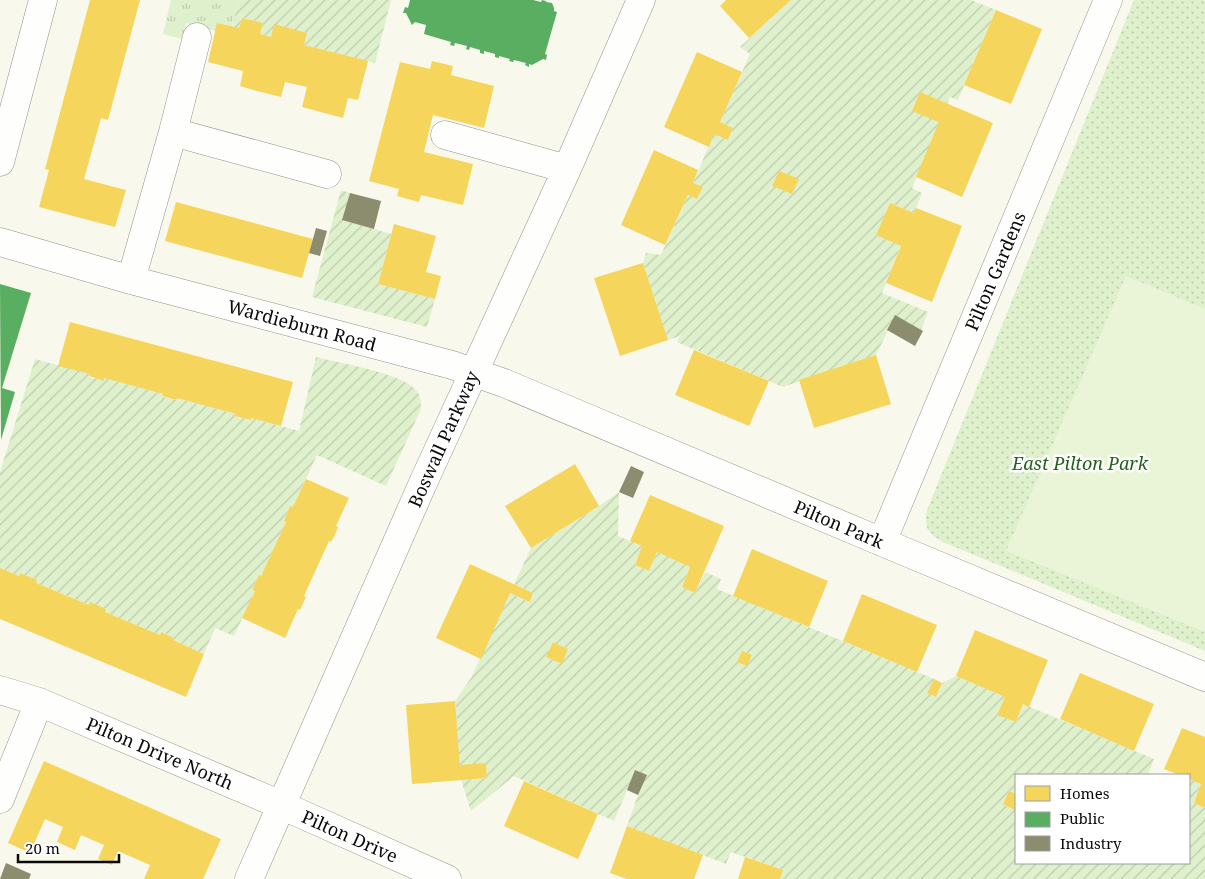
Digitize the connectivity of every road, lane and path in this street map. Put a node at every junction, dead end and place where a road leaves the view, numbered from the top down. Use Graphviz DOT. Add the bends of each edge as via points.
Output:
graph roads {
  1 [pos="43,0"];
  2 [pos="641,0"];
  3 [pos="1108,0"];
  4 [pos="197,37"];
  5 [pos="173,132"];
  6 [pos="445,135"];
  7 [pos="0,162"];
  8 [pos="567,169"];
  9 [pos="327,174"];
  10 [pos="0,242"];
  11 [pos="131,280"];
  12 [pos="472,372"];
  13 [pos="882,542"];
  14 [pos="1205,677"];
  15 [pos="0,690"];
  16 [pos="39,702"];
  17 [pos="0,798"];
  18 [pos="281,805"];
  19 [pos="249,879"];
  20 [pos="447,879"];
  1 -- 7 [label="street"];
  2 -- 8 [label="street, Boswall Parkway"];
  3 -- 13 [label="street, Pilton Gardens"];
  4 -- 5 [label="street"];
  5 -- 9 [label="street"];
  5 -- 11 [label="street"];
  6 -- 8 [label="street"];
  8 -- 12 [label="street, Boswall Parkway"];
  10 -- 11 [label="street, Wardieburn Road"];
  11 -- 12 [label="street, Wardieburn Road" via="452,364"];
  12 -- 13 [label="street, Pilton Park" via="513,386"];
  12 -- 18 [label="street, Boswall Parkway"];
  13 -- 14 [label="street, Pilton Park"];
  15 -- 16 [label="street, Pilton Drive North"];
  16 -- 17 [label="street"];
  16 -- 18 [label="street, Pilton Drive North"];
  18 -- 19 [label="street, Boswall Parkway"];
  18 -- 20 [label="street, Pilton Drive"];
}
